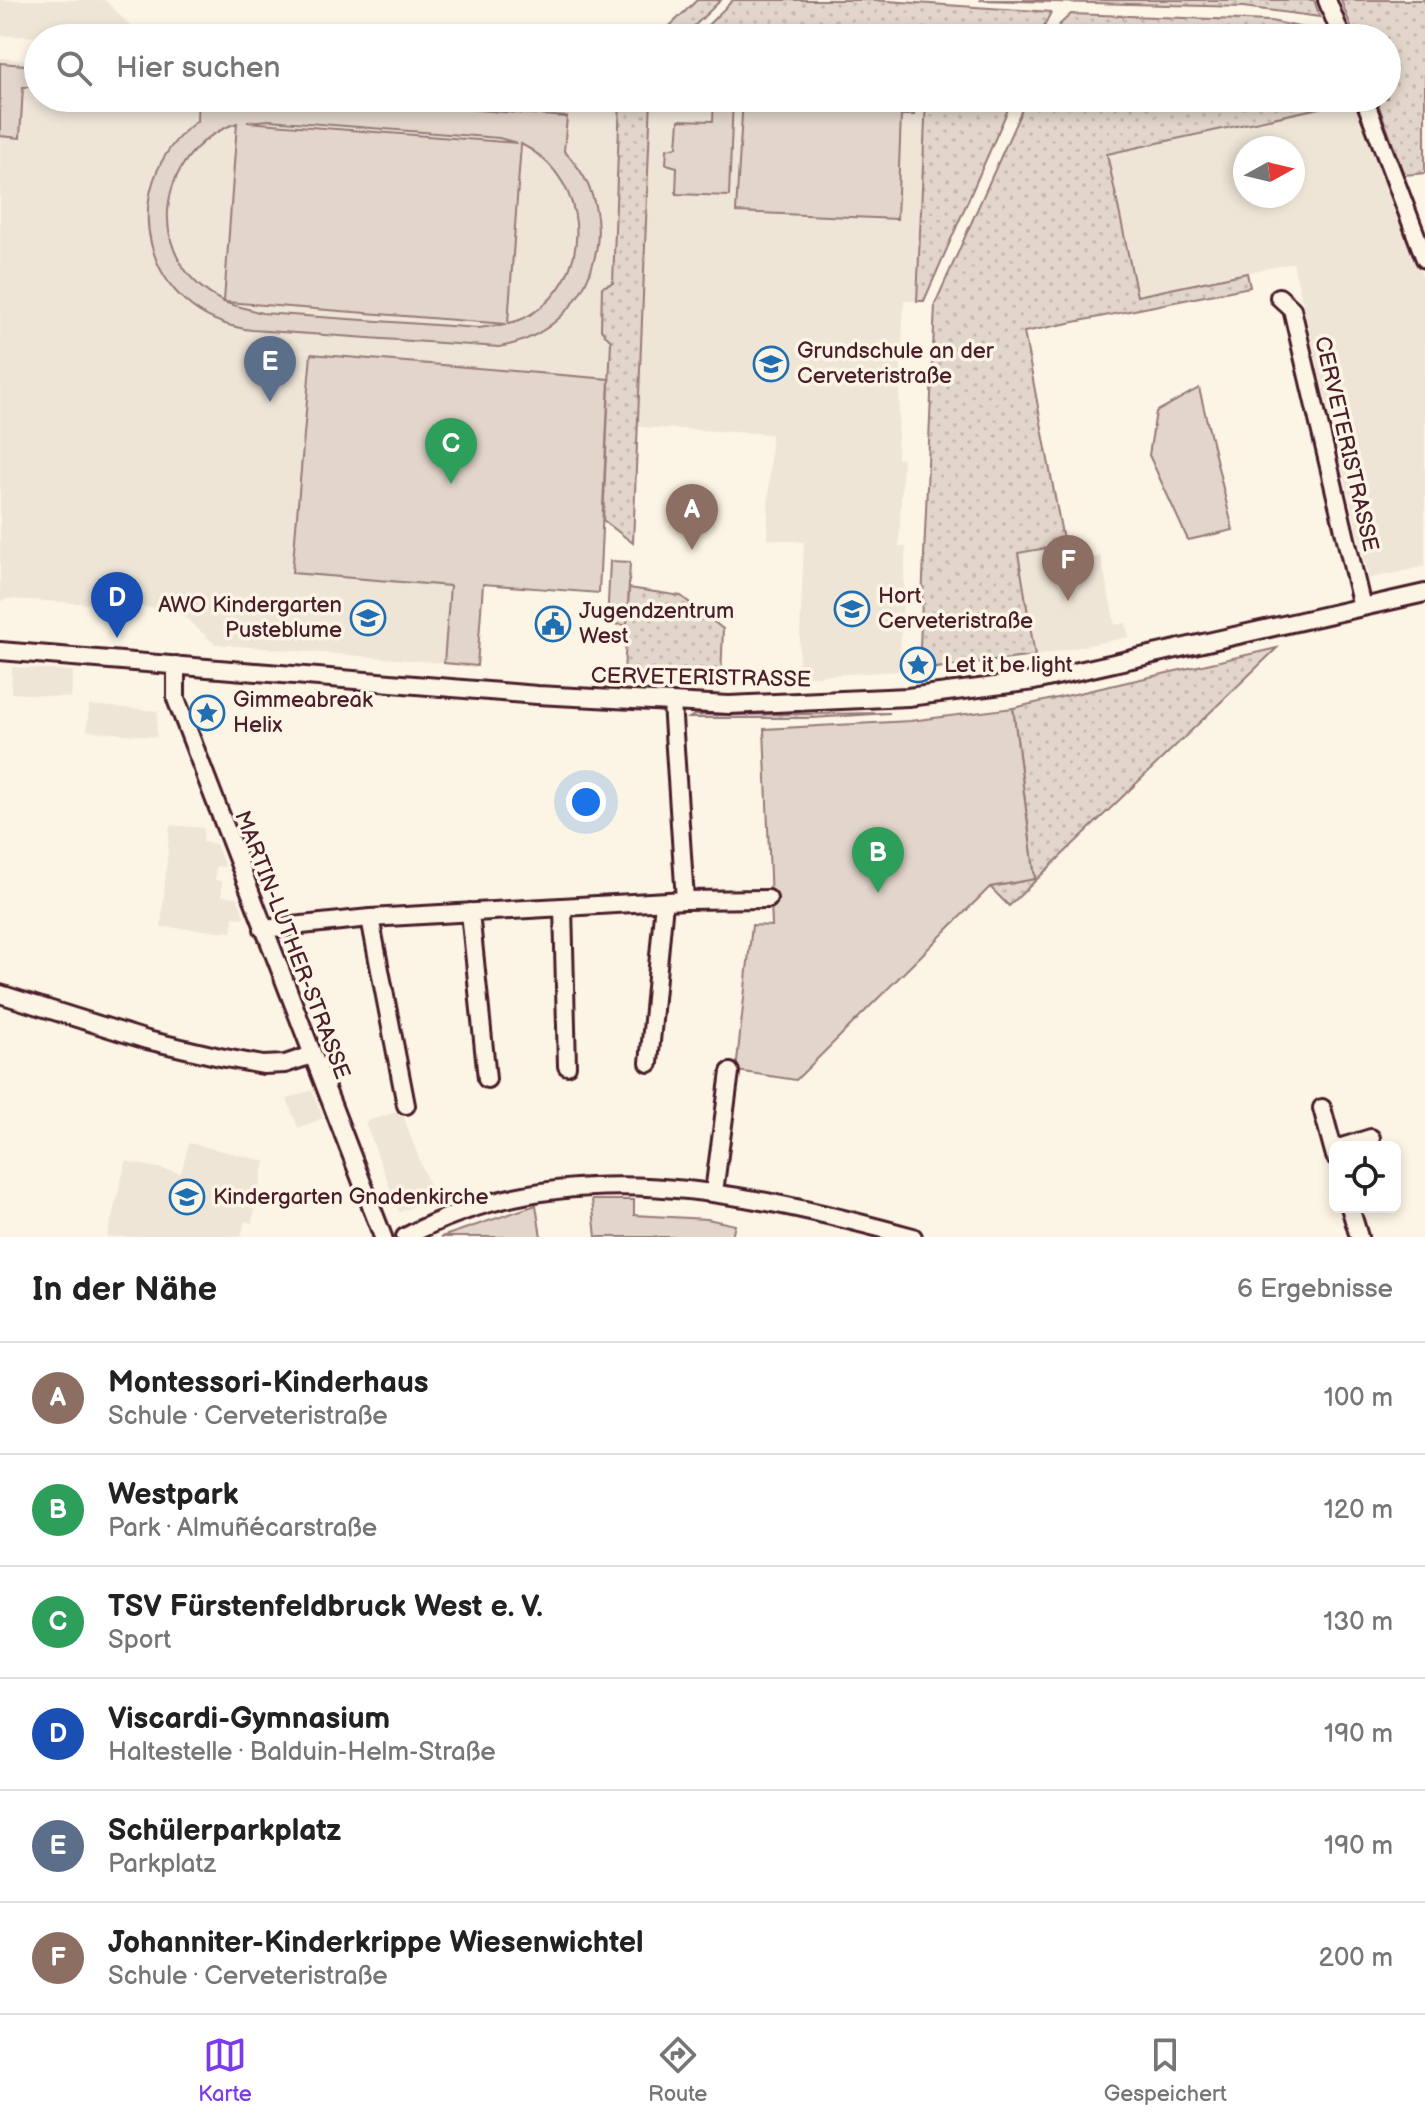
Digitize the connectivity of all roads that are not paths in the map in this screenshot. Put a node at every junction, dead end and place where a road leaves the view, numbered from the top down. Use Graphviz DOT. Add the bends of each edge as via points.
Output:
graph roads {
  1 [pos="1327,0"];
  2 [pos="1336,24"];
  3 [pos="1369,112"];
  4 [pos="1425,259"];
  5 [pos="1279,297"];
  6 [pos="1425,593"];
  7 [pos="1362,607"];
  8 [pos="0,651"];
  9 [pos="176,665"];
  10 [pos="672,703"];
  11 [pos="768,899"];
  12 [pos="685,900"];
  13 [pos="664,902"];
  14 [pos="563,907"];
  15 [pos="470,912"];
  16 [pos="370,918"];
  17 [pos="263,929"];
  18 [pos="0,994"];
  19 [pos="312,1055"];
  20 [pos="649,1063"];
  21 [pos="567,1066"];
  22 [pos="730,1072"];
  23 [pos="487,1079"];
  24 [pos="406,1105"];
  25 [pos="1322,1108"];
  26 [pos="1371,1138"];
  27 [pos="1333,1141"];
  28 [pos="1362,1141"];
  29 [pos="714,1192"];
  30 [pos="1352,1213"];
  31 [pos="383,1237"];
  32 [pos="405,1237"];
  33 [pos="913,1237"];
  34 [pos="1359,1237"];
  1 -- 2 [label="street"];
  3 -- 4 [label="street"];
  5 -- 7 [label="street, CERVETERISTRASSE" via="1292,309"];
  6 -- 7 [label="street, CERVETERISTRASSE"];
  7 -- 10 [label="street, CERVETERISTRASSE" via="971,691 789,705"];
  8 -- 9 [label="street, CERVETERISTRASSE"];
  9 -- 10 [label="street, CERVETERISTRASSE"];
  9 -- 17 [label="street, MARTIN-LUTHER-STRASSE" via="176,699"];
  10 -- 12 [label="street"];
  11 -- 12 [label="street"];
  12 -- 13 [label="street"];
  13 -- 14 [label="street"];
  13 -- 20 [label="street"];
  14 -- 15 [label="street"];
  14 -- 21 [label="street"];
  15 -- 16 [label="street"];
  15 -- 23 [label="street"];
  16 -- 17 [label="street"];
  16 -- 24 [label="street"];
  17 -- 19 [label="street, MARTIN-LUTHER-STRASSE"];
  18 -- 19 [label="street" via="220,1057 274,1065"];
  19 -- 31 [label="street, MARTIN-LUTHER-STRASSE"];
  22 -- 29 [label="street"];
  25 -- 27 [label="street"];
  26 -- 28 [label="street"];
  29 -- 32 [label="street" via="630,1185 562,1187 497,1199"];
  29 -- 33 [label="street"];
  30 -- 34 [label="street"];
}
